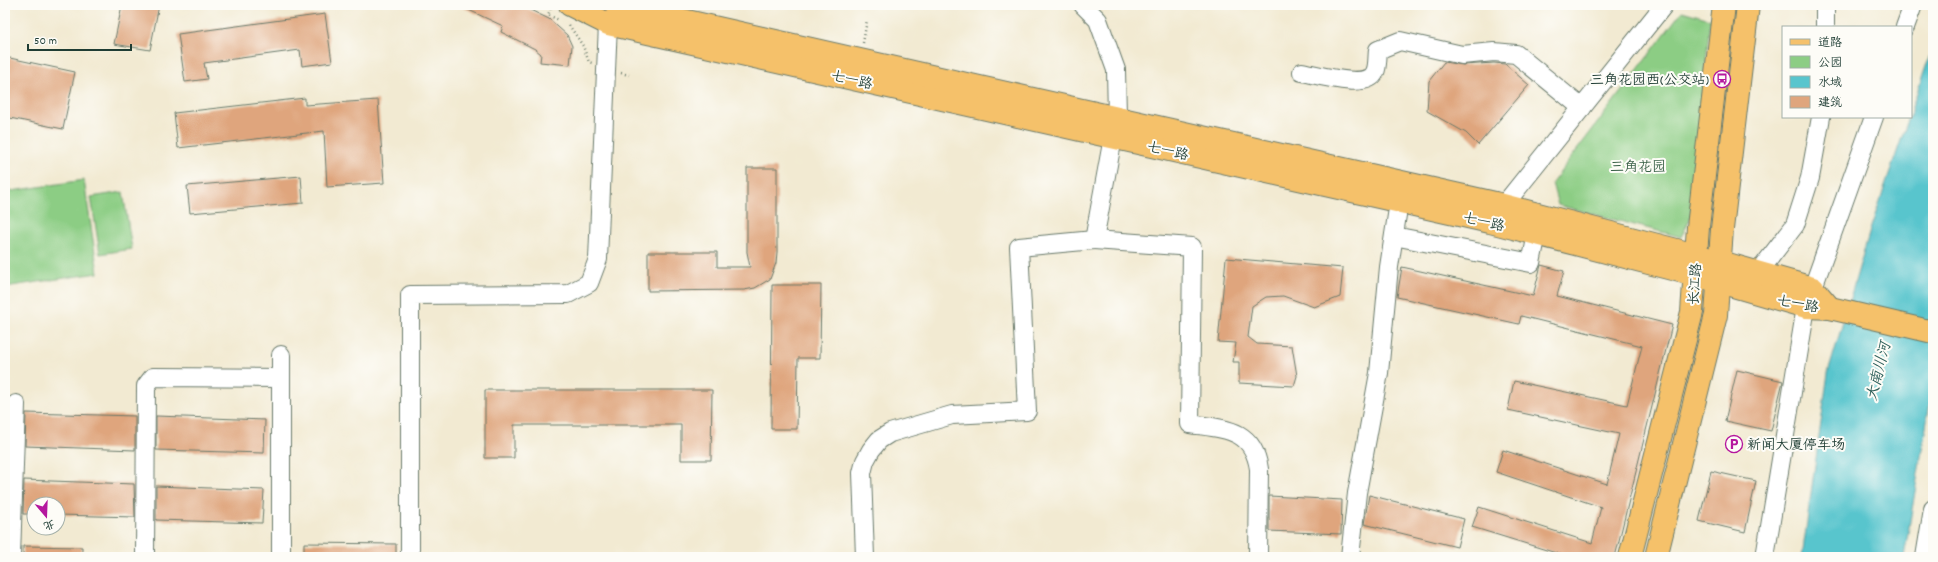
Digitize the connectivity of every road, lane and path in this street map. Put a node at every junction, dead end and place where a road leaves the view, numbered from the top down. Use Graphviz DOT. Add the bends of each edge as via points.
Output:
graph roads {
  1 [pos="552,5"];
  2 [pos="570,5"];
  3 [pos="1083,5"];
  4 [pos="1664,5"];
  5 [pos="1724,5"];
  6 [pos="1748,5"];
  7 [pos="1825,5"];
  8 [pos="1913,5"];
  9 [pos="623,11"];
  10 [pos="868,20"];
  11 [pos="1825,26"];
  12 [pos="1905,26"];
  13 [pos="860,59"];
  14 [pos="606,68"];
  15 [pos="1302,72"];
  16 [pos="629,75"];
  17 [pos="1582,108"];
  18 [pos="1821,118"];
  19 [pos="1874,118"];
  20 [pos="1115,127"];
  21 [pos="1399,202"];
  22 [pos="1504,205"];
  23 [pos="1490,222"];
  24 [pos="1537,234"];
  25 [pos="1394,236"];
  26 [pos="1094,240"];
  27 [pos="1695,265"];
  28 [pos="1719,272"];
  29 [pos="1758,273"];
  30 [pos="1809,297"];
  31 [pos="1933,332"];
  32 [pos="281,355"];
  33 [pos="281,378"];
  34 [pos="16,404"];
  35 [pos="1933,509"];
  36 [pos="11,557"];
  37 [pos="145,557"];
  38 [pos="281,557"];
  39 [pos="410,557"];
  40 [pos="865,557"];
  41 [pos="1258,557"];
  42 [pos="1350,557"];
  43 [pos="1630,557"];
  44 [pos="1656,557"];
  45 [pos="1765,557"];
  46 [pos="1925,557"];
  1 -- 14 [label="path" via="548,15 570,25 589,62"];
  2 -- 9 [label="main road, 七一路"];
  3 -- 20 [label="street" via="1098,20 1116,70"];
  4 -- 17 [label="street"];
  5 -- 27 [label="main road, 长江路"];
  6 -- 28 [label="main road, 长江路"];
  7 -- 11 [label="street"];
  8 -- 12 [label="street"];
  9 -- 13 [label="main road, 七一路"];
  9 -- 14 [label="street"];
  9 -- 20 [label="main road, 七一路"];
  10 -- 13 [label="path"];
  13 -- 20 [label="main road, 七一路"];
  14 -- 16 [label="path"];
  14 -- 39 [label="street" via="598,259 588,283 568,294 410,295"];
  15 -- 17 [label="street" via="1359,82 1371,78 1375,72 1378,50 1400,41 1462,55 1494,52 1516,54"];
  17 -- 22 [label="street"];
  18 -- 29 [label="street" via="1810,178 1795,225"];
  19 -- 30 [label="street"];
  20 -- 21 [label="main road, 七一路"];
  20 -- 22 [label="main road, 七一路"];
  20 -- 26 [label="street"];
  21 -- 23 [label="main road, 七一路"];
  21 -- 25 [label="street"];
  22 -- 23 [label="street"];
  22 -- 27 [label="main road, 七一路"];
  23 -- 24 [label="main road, 七一路"];
  24 -- 25 [label="street" via="1531,263"];
  24 -- 27 [label="main road, 七一路"];
  25 -- 42 [label="street" via="1379,373 1357,493"];
  26 -- 40 [label="street" via="1020,247 1027,411 952,415 890,433 879,440 871,450 862,473"];
  26 -- 41 [label="street" via="1192,247 1190,424 1230,430 1242,436 1257,456"];
  27 -- 28 [label="main road, 七一路"];
  27 -- 43 [label="main road, 长江路" via="1692,312"];
  28 -- 29 [label="main road, 七一路"];
  28 -- 30 [label="main road, 七一路"];
  28 -- 44 [label="main road, 长江路" via="1716,315"];
  29 -- 30 [label="main road, 七一路"];
  30 -- 31 [label="main road, 七一路" via="1830,308"];
  30 -- 45 [label="street"];
  32 -- 33 [label="street"];
  33 -- 37 [label="street" via="153,377 146,386"];
  33 -- 38 [label="street"];
  34 -- 36 [label="street"];
  35 -- 46 [label="street"];
}
